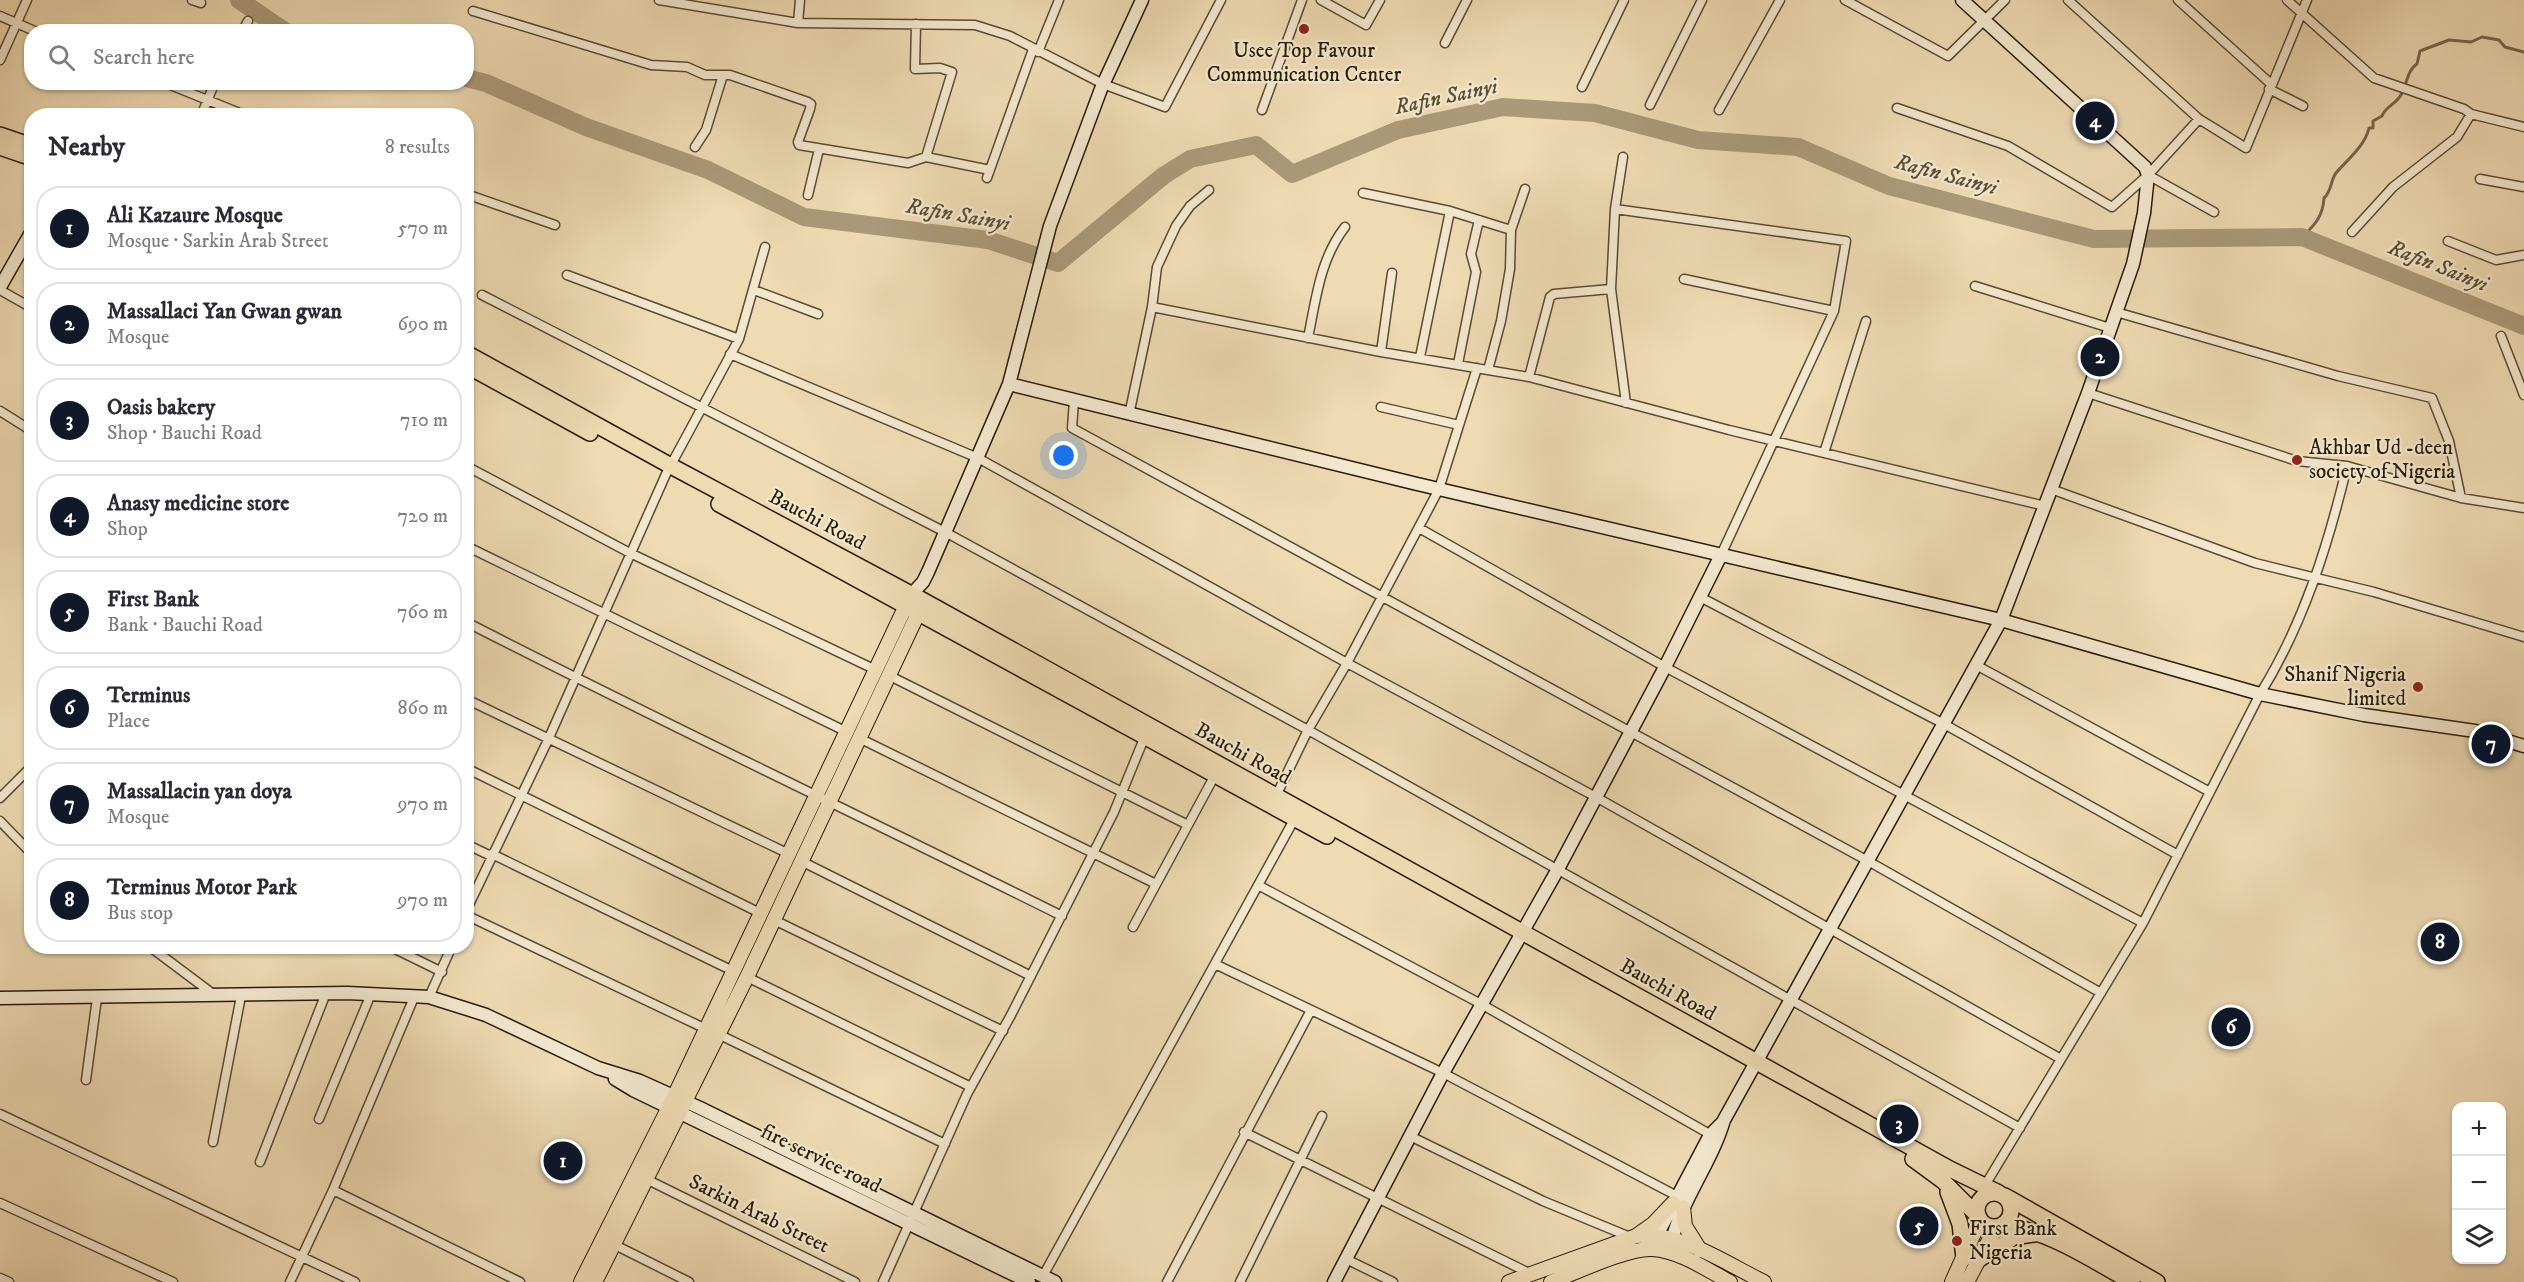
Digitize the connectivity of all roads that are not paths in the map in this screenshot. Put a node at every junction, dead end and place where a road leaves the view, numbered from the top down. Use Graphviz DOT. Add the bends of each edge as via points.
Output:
graph roads {
  1 [pos="27,0"];
  2 [pos="659,0"];
  3 [pos="800,0"];
  4 [pos="1059,0"];
  5 [pos="1142,0"];
  6 [pos="1221,0"];
  7 [pos="1302,0"];
  8 [pos="1321,0"];
  9 [pos="1380,0"];
  10 [pos="1467,0"];
  11 [pos="1624,0"];
  12 [pos="1702,0"];
  13 [pos="1780,0"];
  14 [pos="1845,0"];
  15 [pos="1962,0"];
  16 [pos="2005,0"];
  17 [pos="2068,0"];
  18 [pos="2178,0"];
  19 [pos="2287,0"];
  20 [pos="2307,0"];
  21 [pos="473,11"];
  22 [pos="2300,12"];
  23 [pos="0,16"];
  24 [pos="248,21"];
  25 [pos="1985,21"];
  26 [pos="798,23"];
  27 [pos="17,24"];
  28 [pos="246,24"];
  29 [pos="916,24"];
  30 [pos="24,27"];
  31 [pos="1445,43"];
  32 [pos="1036,51"];
  33 [pos="0,60"];
  34 [pos="723,75"];
  35 [pos="1103,84"];
  36 [pos="1582,87"];
  37 [pos="2270,87"];
  38 [pos="182,90"];
  39 [pos="211,90"];
  40 [pos="206,100"];
  41 [pos="1650,105"];
  42 [pos="2303,106"];
  43 [pos="204,108"];
  44 [pos="226,108"];
  45 [pos="1897,108"];
  46 [pos="1262,110"];
  47 [pos="1719,110"];
  48 [pos="2471,114"];
  49 [pos="2199,119"];
  50 [pos="2524,128"];
  51 [pos="0,135"];
  52 [pos="24,143"];
  53 [pos="0,147"];
  54 [pos="695,147"];
  55 [pos="819,148"];
  56 [pos="24,155"];
  57 [pos="926,157"];
  58 [pos="1623,157"];
  59 [pos="2148,175"];
  60 [pos="2480,179"];
  61 [pos="2524,187"];
  62 [pos="1525,189"];
  63 [pos="1209,190"];
  64 [pos="1363,193"];
  65 [pos="808,195"];
  66 [pos="474,197"];
  67 [pos="1615,209"];
  68 [pos="1450,211"];
  69 [pos="2214,212"];
  70 [pos="1479,220"];
  71 [pos="555,225"];
  72 [pos="1345,227"];
  73 [pos="1512,230"];
  74 [pos="2352,232"];
  75 [pos="2448,241"];
  76 [pos="24,245"];
  77 [pos="765,247"];
  78 [pos="2524,255"];
  79 [pos="1392,273"];
  80 [pos="567,275"];
  81 [pos="1684,279"];
  82 [pos="1975,286"];
  83 [pos="0,288"];
  84 [pos="1611,289"];
  85 [pos="754,290"];
  86 [pos="482,295"];
  87 [pos="24,303"];
  88 [pos="1152,307"];
  89 [pos="1834,311"];
  90 [pos="2116,312"];
  91 [pos="818,314"];
  92 [pos="1866,321"];
  93 [pos="2110,328"];
  94 [pos="2501,336"];
  95 [pos="1308,338"];
  96 [pos="739,339"];
  97 [pos="1380,352"];
  98 [pos="729,354"];
  99 [pos="1420,357"];
  100 [pos="474,358"];
  101 [pos="1458,364"];
  102 [pos="1477,368"];
  103 [pos="474,369"];
  104 [pos="1488,370"];
  105 [pos="1529,377"];
  106 [pos="1009,384"];
  107 [pos="2088,393"];
  108 [pos="2524,395"];
  109 [pos="1074,401"];
  110 [pos="1626,403"];
  111 [pos="1381,407"];
  112 [pos="702,408"];
  113 [pos="0,411"];
  114 [pos="1130,415"];
  115 [pos="1459,425"];
  116 [pos="24,426"];
  117 [pos="1776,441"];
  118 [pos="1824,453"];
  119 [pos="978,458"];
  120 [pos="2347,466"];
  121 [pos="474,470"];
  122 [pos="668,470"];
  123 [pos="1439,489"];
  124 [pos="2051,489"];
  125 [pos="2461,498"];
  126 [pos="2045,506"];
  127 [pos="2524,508"];
  128 [pos="1419,528"];
  129 [pos="945,532"];
  130 [pos="474,550"];
  131 [pos="630,553"];
  132 [pos="1721,555"];
  133 [pos="2314,577"];
  134 [pos="1383,596"];
  135 [pos="1700,597"];
  136 [pos="915,604"];
  137 [pos="604,612"];
  138 [pos="2001,620"];
  139 [pos="474,626"];
  140 [pos="2524,637"];
  141 [pos="1347,663"];
  142 [pos="1976,665"];
  143 [pos="1665,667"];
  144 [pos="876,670"];
  145 [pos="890,676"];
  146 [pos="575,677"];
  147 [pos="2260,694"];
  148 [pos="474,703"];
  149 [pos="1944,724"];
  150 [pos="1308,730"];
  151 [pos="1630,731"];
  152 [pos="847,732"];
  153 [pos="1145,736"];
  154 [pos="861,739"];
  155 [pos="548,740"];
  156 [pos="2524,746"];
  157 [pos="474,772"];
  158 [pos="24,774"];
  159 [pos="1215,775"];
  160 [pos="1122,792"];
  161 [pos="2210,792"];
  162 [pos="816,794"];
  163 [pos="1905,795"];
  164 [pos="520,796"];
  165 [pos="1276,796"];
  166 [pos="1594,796"];
  167 [pos="0,798"];
  168 [pos="830,801"];
  169 [pos="1295,819"];
  170 [pos="0,821"];
  171 [pos="1188,825"];
  172 [pos="24,846"];
  173 [pos="474,847"];
  174 [pos="787,853"];
  175 [pos="1094,854"];
  176 [pos="492,855"];
  177 [pos="2178,855"];
  178 [pos="801,861"];
  179 [pos="1868,861"];
  180 [pos="1558,869"];
  181 [pos="1156,884"];
  182 [pos="1258,885"];
  183 [pos="474,895"];
  184 [pos="766,916"];
  185 [pos="1062,916"];
  186 [pos="474,917"];
  187 [pos="2144,923"];
  188 [pos="1133,927"];
  189 [pos="1831,928"];
  190 [pos="1520,937"];
  191 [pos="160,954"];
  192 [pos="405,954"];
  193 [pos="449,954"];
  194 [pos="1215,964"];
  195 [pos="733,971"];
  196 [pos="442,972"];
  197 [pos="747,976"];
  198 [pos="1031,976"];
  199 [pos="326,993"];
  200 [pos="2101,993"];
  201 [pos="371,994"];
  202 [pos="415,995"];
  203 [pos="241,996"];
  204 [pos="216,997"];
  205 [pos="429,997"];
  206 [pos="0,998"];
  207 [pos="97,998"];
  208 [pos="1792,999"];
  209 [pos="1481,1004"];
  210 [pos="1311,1010"];
  211 [pos="704,1028"];
  212 [pos="1003,1031"];
  213 [pos="718,1034"];
  214 [pos="2061,1059"];
  215 [pos="1754,1066"];
  216 [pos="1443,1073"];
  217 [pos="86,1080"];
  218 [pos="971,1087"];
  219 [pos="677,1104"];
  220 [pos="0,1114"];
  221 [pos="1322,1116"];
  222 [pos="319,1119"];
  223 [pos="2020,1128"];
  224 [pos="1244,1132"];
  225 [pos="1410,1136"];
  226 [pos="1715,1137"];
  227 [pos="213,1142"];
  228 [pos="945,1144"];
  229 [pos="1301,1159"];
  230 [pos="260,1162"];
  231 [pos="646,1179"];
  232 [pos="1943,1181"];
  233 [pos="333,1190"];
  234 [pos="1996,1192"];
  235 [pos="1379,1197"];
  236 [pos="1678,1202"];
  237 [pos="0,1203"];
  238 [pos="913,1219"];
  239 [pos="1980,1219"];
  240 [pos="1998,1226"];
  241 [pos="2037,1233"];
  242 [pos="1656,1236"];
  243 [pos="1638,1243"];
  244 [pos="614,1244"];
  245 [pos="1670,1246"];
  246 [pos="1700,1250"];
  247 [pos="302,1257"];
  248 [pos="1346,1259"];
  249 [pos="1971,1259"];
  250 [pos="1530,1274"];
  251 [pos="1043,1276"];
  252 [pos="0,1278"];
  253 [pos="9,1282"];
  254 [pos="173,1282"];
  255 [pos="290,1282"];
  256 [pos="355,1282"];
  257 [pos="520,1282"];
  258 [pos="581,1282"];
  259 [pos="595,1282"];
  260 [pos="689,1282"];
  261 [pos="855,1282"];
  262 [pos="883,1282"];
  263 [pos="1029,1282"];
  264 [pos="1055,1282"];
  265 [pos="1167,1282"];
  266 [pos="1240,1282"];
  267 [pos="1334,1282"];
  268 [pos="1393,1282"];
  269 [pos="1509,1282"];
  270 [pos="1551,1282"];
  271 [pos="1731,1282"];
  272 [pos="1764,1282"];
  273 [pos="1952,1282"];
  274 [pos="1967,1282"];
  275 [pos="2132,1282"];
  276 [pos="2157,1282"];
  1 -- 27 [label="street"];
  2 -- 26 [label="street"];
  3 -- 26 [label="street"];
  4 -- 32 [label="street"];
  5 -- 35 [label="street"];
  6 -- 35 [label="street" via="1165,106"];
  7 -- 46 [label="street"];
  8 -- 9 [label="street" via="1366,25"];
  10 -- 31 [label="street"];
  11 -- 36 [label="street"];
  12 -- 41 [label="street"];
  13 -- 47 [label="street"];
  14 -- 25 [label="street" via="1948,56"];
  15 -- 25 [label="street"];
  16 -- 25 [label="street"];
  17 -- 49 [label="street"];
  18 -- 37 [label="street"];
  19 -- 22 [label="street"];
  20 -- 22 [label="street"];
  21 -- 34 [label="street" via="651,65"];
  22 -- 37 [label="street"];
  22 -- 48 [label="street" via="2374,78"];
  23 -- 27 [label="street"];
  24 -- 28 [label="street"];
  25 -- 59 [label="street" via="2123,146"];
  26 -- 29 [label="street"];
  27 -- 30 [label="street"];
  27 -- 33 [label="street"];
  29 -- 32 [label="street" via="975,24 1010,36"];
  29 -- 57 [label="street" via="915,69 940,68 952,72"];
  32 -- 35 [label="street"];
  32 -- 57 [label="street" via="989,174"];
  34 -- 54 [label="street" via="706,130"];
  34 -- 55 [label="street" via="811,104 798,142 799,146"];
  35 -- 106 [label="street" via="1050,226"];
  37 -- 42 [label="street"];
  37 -- 49 [label="street" via="2246,147"];
  38 -- 40 [label="street"];
  39 -- 40 [label="street"];
  40 -- 43 [label="street"];
  40 -- 44 [label="street"];
  45 -- 59 [label="street" via="2008,146 2112,207"];
  48 -- 50 [label="street"];
  48 -- 74 [label="street" via="2457,137 2393,188"];
  49 -- 59 [label="street"];
  51 -- 52 [label="highway"];
  53 -- 56 [label="highway"];
  55 -- 57 [label="street" via="908,163"];
  55 -- 65 [label="street"];
  58 -- 67 [label="street"];
  59 -- 69 [label="street"];
  59 -- 90 [label="street" via="2133,264"];
  60 -- 61 [label="street"];
  62 -- 73 [label="street"];
  63 -- 88 [label="street" via="1190,206 1163,249 1156,267"];
  64 -- 68 [label="street"];
  66 -- 71 [label="street"];
  67 -- 84 [label="street"];
  67 -- 89 [label="street" via="1846,241"];
  68 -- 70 [label="street"];
  68 -- 99 [label="street"];
  70 -- 73 [label="street"];
  70 -- 101 [label="street" via="1471,254 1476,272"];
  72 -- 95 [label="street" via="1325,258"];
  73 -- 104 [label="street" via="1510,269"];
  75 -- 78 [label="street" via="2496,260"];
  76 -- 83 [label="street"];
  77 -- 85 [label="street"];
  79 -- 97 [label="street"];
  80 -- 96 [label="street"];
  81 -- 89 [label="street"];
  82 -- 93 [label="street"];
  83 -- 87 [label="street"];
  84 -- 105 [label="street" via="1550,297"];
  84 -- 110 [label="street"];
  85 -- 91 [label="street"];
  85 -- 96 [label="street"];
  86 -- 112 [label="street"];
  88 -- 95 [label="street"];
  88 -- 114 [label="street"];
  89 -- 117 [label="street"];
  90 -- 93 [label="street"];
  90 -- 125 [label="street" via="2338,376 2432,398 2449,441"];
  92 -- 118 [label="street"];
  93 -- 107 [label="street"];
  94 -- 108 [label="street"];
  95 -- 97 [label="street"];
  96 -- 98 [label="street"];
  97 -- 99 [label="street"];
  98 -- 112 [label="street"];
  98 -- 119 [label="street"];
  99 -- 101 [label="street"];
  100 -- 122 [label="highway, Bauchi Road"];
  101 -- 102 [label="street"];
  102 -- 104 [label="street"];
  102 -- 115 [label="street"];
  103 -- 122 [label="highway, Bauchi Road"];
  104 -- 105 [label="street"];
  105 -- 110 [label="street"];
  106 -- 109 [label="street"];
  106 -- 119 [label="street"];
  107 -- 120 [label="street" via="2297,461"];
  107 -- 124 [label="street"];
  109 -- 114 [label="street"];
  109 -- 134 [label="street" via="1072,428"];
  110 -- 117 [label="street"];
  111 -- 115 [label="street"];
  112 -- 122 [label="street"];
  112 -- 129 [label="street"];
  113 -- 116 [label="street"];
  114 -- 123 [label="street"];
  115 -- 123 [label="street"];
  117 -- 118 [label="street"];
  117 -- 132 [label="street"];
  118 -- 126 [label="street"];
  119 -- 129 [label="street"];
  119 -- 141 [label="street"];
  120 -- 125 [label="street"];
  120 -- 133 [label="street" via="2333,527"];
  121 -- 131 [label="street"];
  122 -- 131 [label="street"];
  122 -- 136 [label="highway, Bauchi Road"];
  123 -- 128 [label="street"];
  123 -- 132 [label="street"];
  124 -- 126 [label="street"];
  124 -- 133 [label="street" via="2255,563"];
  125 -- 127 [label="street"];
  126 -- 138 [label="street"];
  128 -- 134 [label="street"];
  128 -- 143 [label="street"];
  129 -- 136 [label="street"];
  129 -- 150 [label="street"];
  130 -- 137 [label="street"];
  131 -- 137 [label="street"];
  131 -- 144 [label="street"];
  132 -- 135 [label="street"];
  132 -- 138 [label="street"];
  133 -- 140 [label="street"];
  133 -- 147 [label="street" via="2280,661"];
  134 -- 141 [label="street"];
  134 -- 151 [label="street"];
  135 -- 143 [label="street"];
  135 -- 149 [label="street"];
  136 -- 144 [label="main road"];
  136 -- 145 [label="main road"];
  136 -- 153 [label="highway, Bauchi Road"];
  136 -- 165 [label="highway, Bauchi Road"];
  137 -- 146 [label="street"];
  137 -- 152 [label="street"];
  138 -- 142 [label="street"];
  138 -- 147 [label="street"];
  139 -- 146 [label="street"];
  141 -- 150 [label="street"];
  141 -- 166 [label="street"];
  142 -- 149 [label="street"];
  142 -- 161 [label="street"];
  143 -- 151 [label="street"];
  143 -- 163 [label="street"];
  144 -- 152 [label="main road"];
  145 -- 154 [label="main road"];
  145 -- 160 [label="street"];
  146 -- 155 [label="street"];
  146 -- 162 [label="street" via="741,761"];
  147 -- 156 [label="street" via="2364,715 2475,731"];
  147 -- 161 [label="street"];
  148 -- 155 [label="street"];
  149 -- 163 [label="street"];
  149 -- 177 [label="street"];
  150 -- 165 [label="street"];
  150 -- 180 [label="street"];
  151 -- 166 [label="street"];
  151 -- 179 [label="street"];
  152 -- 162 [label="main road"];
  153 -- 159 [label="highway, Bauchi Road"];
  153 -- 160 [label="street"];
  154 -- 168 [label="main road"];
  154 -- 175 [label="street"];
  155 -- 164 [label="street"];
  155 -- 174 [label="street"];
  157 -- 164 [label="street"];
  158 -- 167 [label="street"];
  159 -- 169 [label="highway, Bauchi Road"];
  159 -- 171 [label="street"];
  160 -- 171 [label="street"];
  160 -- 175 [label="street"];
  161 -- 177 [label="street"];
  162 -- 168 [label="street"];
  162 -- 174 [label="main road"];
  163 -- 179 [label="street"];
  163 -- 187 [label="street"];
  164 -- 176 [label="street"];
  164 -- 184 [label="street"];
  165 -- 190 [label="highway, Bauchi Road"];
  166 -- 180 [label="street"];
  166 -- 189 [label="street"];
  168 -- 178 [label="main road"];
  168 -- 185 [label="street"];
  169 -- 182 [label="street"];
  169 -- 190 [label="highway, Bauchi Road"];
  170 -- 172 [label="street"];
  171 -- 181 [label="street"];
  173 -- 176 [label="street"];
  174 -- 184 [label="main road"];
  175 -- 181 [label="street"];
  175 -- 185 [label="street"];
  176 -- 183 [label="street"];
  176 -- 195 [label="street"];
  177 -- 187 [label="street"];
  178 -- 184 [label="main road"];
  178 -- 198 [label="street"];
  179 -- 189 [label="street"];
  179 -- 200 [label="street"];
  180 -- 190 [label="street"];
  180 -- 208 [label="street"];
  181 -- 188 [label="street"];
  182 -- 194 [label="street"];
  182 -- 209 [label="street"];
  184 -- 195 [label="main road"];
  184 -- 197 [label="main road"];
  184 -- 212 [label="street"];
  185 -- 198 [label="street"];
  186 -- 211 [label="street"];
  187 -- 200 [label="street"];
  189 -- 208 [label="street"];
  189 -- 214 [label="street"];
  190 -- 209 [label="street"];
  190 -- 215 [label="highway, Bauchi Road"];
  191 -- 204 [label="street"];
  192 -- 196 [label="street"];
  193 -- 196 [label="street"];
  194 -- 210 [label="street"];
  194 -- 251 [label="street"];
  195 -- 211 [label="main road"];
  196 -- 205 [label="street"];
  197 -- 213 [label="main road"];
  197 -- 218 [label="street"];
  198 -- 212 [label="street"];
  199 -- 201 [label="street, fire service road"];
  199 -- 203 [label="street, fire service road"];
  199 -- 230 [label="street"];
  200 -- 214 [label="street"];
  201 -- 202 [label="street, fire service road"];
  201 -- 222 [label="street"];
  202 -- 205 [label="street, fire service road"];
  202 -- 233 [label="street"];
  203 -- 204 [label="street, fire service road"];
  203 -- 227 [label="street"];
  204 -- 207 [label="street, fire service road"];
  205 -- 219 [label="street, fire service road" via="486,1015 598,1068 633,1090"];
  206 -- 207 [label="street, fire service road"];
  207 -- 217 [label="street"];
  208 -- 215 [label="street"];
  208 -- 223 [label="street"];
  209 -- 216 [label="street"];
  209 -- 226 [label="street"];
  210 -- 216 [label="street"];
  210 -- 224 [label="street"];
  211 -- 219 [label="main road"];
  212 -- 218 [label="street"];
  213 -- 219 [label="main road"];
  213 -- 228 [label="street"];
  214 -- 223 [label="street"];
  215 -- 226 [label="street"];
  215 -- 232 [label="highway, Bauchi Road" via="1915,1160"];
  215 -- 234 [label="highway, Bauchi Road"];
  216 -- 225 [label="street"];
  216 -- 236 [label="street"];
  218 -- 228 [label="street"];
  219 -- 231 [label="main road"];
  219 -- 238 [label="street, fire service road"];
  219 -- 258 [label="main road"];
  220 -- 247 [label="street"];
  221 -- 229 [label="street"];
  223 -- 234 [label="street"];
  224 -- 229 [label="street"];
  224 -- 265 [label="street"];
  225 -- 235 [label="street"];
  225 -- 243 [label="street"];
  226 -- 236 [label="street"];
  228 -- 238 [label="street"];
  229 -- 235 [label="street"];
  229 -- 266 [label="street"];
  231 -- 244 [label="main road"];
  231 -- 261 [label="street, Sarkin Arab Street"];
  232 -- 239 [label="highway, Bauchi Road"];
  232 -- 249 [label="highway" via="1957,1211"];
  233 -- 247 [label="street"];
  233 -- 257 [label="street"];
  234 -- 239 [label="highway" via="1982,1198 1977,1209"];
  234 -- 240 [label="highway" via="2010,1204 2011,1213"];
  234 -- 276 [label="highway, Bauchi Road"];
  235 -- 248 [label="street"];
  235 -- 250 [label="street"];
  236 -- 242 [label="street"];
  236 -- 243 [label="main road"];
  236 -- 245 [label="street"];
  236 -- 246 [label="main road" via="1685,1226"];
  237 -- 254 [label="street"];
  238 -- 251 [label="street"];
  238 -- 262 [label="street"];
  238 -- 263 [label="street, fire service road"];
  239 -- 240 [label="highway" via="1984,1224"];
  239 -- 249 [label="main road"];
  240 -- 241 [label="highway"];
  240 -- 249 [label="main road"];
  241 -- 249 [label="highway" via="2014,1237"];
  241 -- 275 [label="highway"];
  242 -- 243 [label="main road"];
  242 -- 245 [label="main road"];
  243 -- 245 [label="main road"];
  243 -- 250 [label="main road"];
  243 -- 270 [label="main road"];
  244 -- 259 [label="main road"];
  244 -- 260 [label="street"];
  245 -- 246 [label="main road"];
  245 -- 271 [label="main road"];
  246 -- 272 [label="main road"];
  247 -- 255 [label="street"];
  247 -- 256 [label="street"];
  248 -- 267 [label="street"];
  248 -- 268 [label="street"];
  249 -- 273 [label="main road"];
  249 -- 274 [label="main road"];
  250 -- 269 [label="main road"];
  251 -- 264 [label="street"];
  252 -- 253 [label="street"];
}
